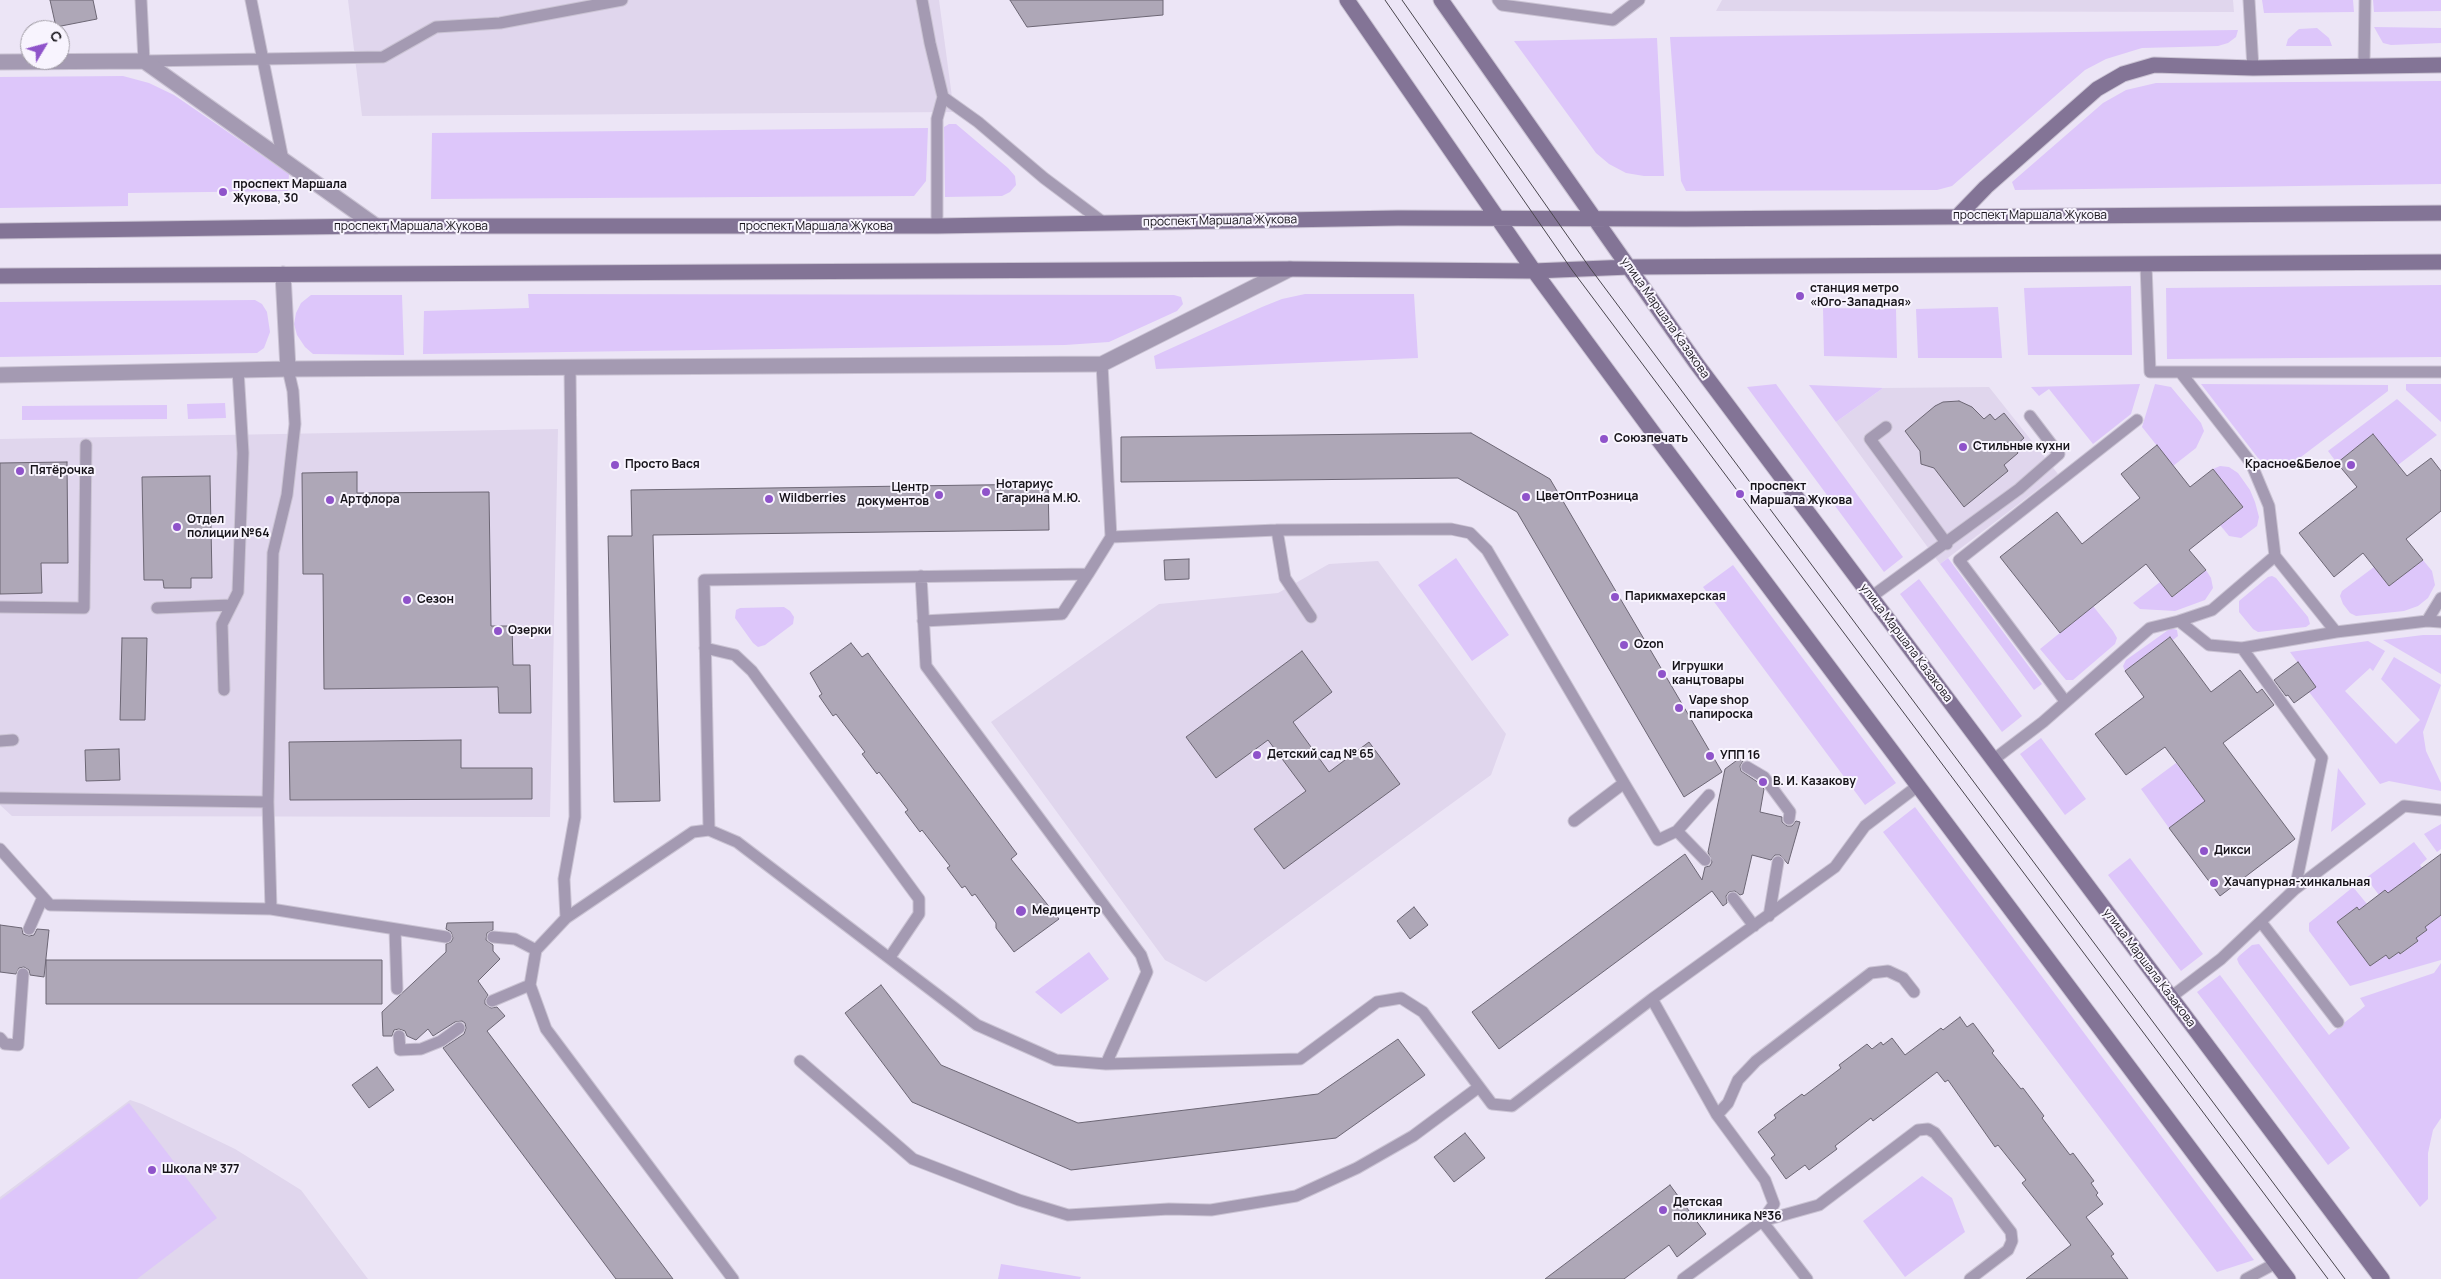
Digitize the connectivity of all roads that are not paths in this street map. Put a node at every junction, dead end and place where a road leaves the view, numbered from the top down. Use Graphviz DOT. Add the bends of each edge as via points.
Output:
graph roads {
  1 [pos="141,0"];
  2 [pos="251,0"];
  3 [pos="622,0"];
  4 [pos="922,0"];
  5 [pos="1347,0"];
  6 [pos="1441,0"];
  7 [pos="1498,0"];
  8 [pos="1639,0"];
  9 [pos="2249,0"];
  10 [pos="2365,0"];
  11 [pos="261,58"];
  12 [pos="144,61"];
  13 [pos="0,62"];
  14 [pos="2441,65"];
  15 [pos="2364,66"];
  16 [pos="2252,68"];
  17 [pos="943,97"];
  18 [pos="283,160"];
  19 [pos="2441,213"];
  20 [pos="1957,217"];
  21 [pos="1499,220"];
  22 [pos="1595,220"];
  23 [pos="1104,223"];
  24 [pos="376,226"];
  25 [pos="937,226"];
  26 [pos="0,231"];
  27 [pos="2441,262"];
  28 [pos="2146,265"];
  29 [pos="1629,267"];
  30 [pos="1290,269"];
  31 [pos="1534,271"];
  32 [pos="284,274"];
  33 [pos="0,276"];
  34 [pos="1102,364"];
  35 [pos="570,367"];
  36 [pos="288,369"];
  37 [pos="238,370"];
  38 [pos="2441,372"];
  39 [pos="2181,373"];
  40 [pos="0,375"];
  41 [pos="2030,416"];
  42 [pos="2138,420"];
  43 [pos="1886,427"];
  44 [pos="86,445"];
  45 [pos="1277,530"];
  46 [pos="1111,537"];
  47 [pos="1947,544"];
  48 [pos="2275,556"];
  49 [pos="1088,574"];
  50 [pos="921,576"];
  51 [pos="1871,597"];
  52 [pos="2441,598"];
  53 [pos="231,605"];
  54 [pos="0,607"];
  55 [pos="157,608"];
  56 [pos="1311,617"];
  57 [pos="923,621"];
  58 [pos="2179,621"];
  59 [pos="2428,621"];
  60 [pos="2441,622"];
  61 [pos="2336,632"];
  62 [pos="705,648"];
  63 [pos="2242,648"];
  64 [pos="224,690"];
  65 [pos="2065,701"];
  66 [pos="13,740"];
  67 [pos="0,741"];
  68 [pos="1994,760"];
  69 [pos="1747,767"];
  70 [pos="1624,783"];
  71 [pos="1919,784"];
  72 [pos="1709,795"];
  73 [pos="0,798"];
  74 [pos="268,802"];
  75 [pos="2441,810"];
  76 [pos="1789,819"];
  77 [pos="1574,821"];
  78 [pos="709,830"];
  79 [pos="1677,831"];
  80 [pos="0,849"];
  81 [pos="1705,860"];
  82 [pos="1778,862"];
  83 [pos="2295,889"];
  84 [pos="43,897"];
  85 [pos="1733,898"];
  86 [pos="271,909"];
  87 [pos="1769,916"];
  88 [pos="566,918"];
  89 [pos="2261,922"];
  90 [pos="1754,926"];
  91 [pos="29,929"];
  92 [pos="396,930"];
  93 [pos="446,937"];
  94 [pos="493,937"];
  95 [pos="536,950"];
  96 [pos="890,956"];
  97 [pos="23,974"];
  98 [pos="530,985"];
  99 [pos="398,989"];
  100 [pos="1914,992"];
  101 [pos="2171,997"];
  102 [pos="492,1000"];
  103 [pos="1652,1000"];
  104 [pos="2338,1022"];
  105 [pos="459,1028"];
  106 [pos="399,1036"];
  107 [pos="0,1038"];
  108 [pos="800,1061"];
  109 [pos="1106,1064"];
  110 [pos="1479,1087"];
  111 [pos="1717,1115"];
  112 [pos="1762,1221"];
  113 [pos="2276,1263"];
  114 [pos="730,1278"];
  115 [pos="1683,1279"];
  116 [pos="1807,1279"];
  117 [pos="1970,1279"];
  118 [pos="2246,1279"];
  119 [pos="2288,1279"];
  120 [pos="2382,1279"];
  1 -- 12 [label="lane"];
  2 -- 11 [label="lane"];
  3 -- 11 [label="lane" via="500,22 436,27 383,57"];
  4 -- 17 [label="lane"];
  5 -- 21 [label="main road"];
  6 -- 22 [label="main road, улица Маршала Казакова"];
  7 -- 8 [label="lane" via="1502,5 1613,20"];
  9 -- 16 [label="lane"];
  10 -- 15 [label="lane"];
  11 -- 12 [label="lane"];
  11 -- 18 [label="lane"];
  12 -- 13 [label="street"];
  12 -- 18 [label="street"];
  14 -- 15 [label="main road"];
  15 -- 16 [label="main road"];
  16 -- 20 [label="main road" via="2154,65 2123,74 2097,89 1992,181"];
  17 -- 23 [label="lane"];
  17 -- 25 [label="lane" via="937,120"];
  18 -- 24 [label="street"];
  19 -- 20 [label="main road, проспект Маршала Жукова"];
  20 -- 22 [label="main road, проспект Маршала Жукова"];
  21 -- 22 [label="main road, проспект Маршала Жукова"];
  21 -- 23 [label="main road, проспект Маршала Жукова" via="1398,218"];
  21 -- 31 [label="main road"];
  22 -- 29 [label="main road, улица Маршала Казакова"];
  23 -- 25 [label="main road, проспект Маршала Жукова"];
  24 -- 25 [label="main road, проспект Маршала Жукова"];
  24 -- 26 [label="main road, проспект Маршала Жукова"];
  27 -- 28 [label="main road"];
  28 -- 29 [label="main road"];
  28 -- 39 [label="lane" via="2150,372"];
  29 -- 31 [label="main road"];
  29 -- 51 [label="main road, улица Маршала Казакова" via="1696,364"];
  30 -- 31 [label="main road"];
  30 -- 32 [label="main road"];
  30 -- 34 [label="street"];
  31 -- 71 [label="main road"];
  32 -- 33 [label="main road"];
  32 -- 36 [label="street"];
  34 -- 35 [label="street"];
  34 -- 46 [label="lane"];
  35 -- 36 [label="street"];
  35 -- 88 [label="lane" via="575,817 564,878"];
  36 -- 37 [label="street"];
  36 -- 74 [label="lane" via="295,424 287,495 273,553"];
  37 -- 40 [label="street"];
  37 -- 53 [label="lane" via="243,453 238,592"];
  38 -- 39 [label="lane"];
  39 -- 48 [label="lane" via="2251,463 2268,506"];
  41 -- 47 [label="lane" via="2059,454"];
  42 -- 65 [label="lane" via="1959,560"];
  43 -- 47 [label="lane" via="1870,438"];
  44 -- 54 [label="lane" via="84,608"];
  45 -- 46 [label="lane"];
  45 -- 56 [label="lane" via="1285,578"];
  45 -- 70 [label="lane" via="1451,528 1470,533 1487,550"];
  46 -- 49 [label="lane"];
  47 -- 51 [label="lane" via="1921,559"];
  48 -- 58 [label="lane" via="2212,610"];
  48 -- 61 [label="lane"];
  49 -- 50 [label="lane"];
  49 -- 57 [label="lane" via="1062,614"];
  50 -- 57 [label="lane"];
  50 -- 62 [label="lane" via="704,580"];
  51 -- 68 [label="main road, улица Маршала Казакова"];
  52 -- 59 [label="lane"];
  53 -- 55 [label="lane"];
  53 -- 64 [label="lane" via="222,624"];
  57 -- 109 [label="lane" via="926,666 1141,955 1147,972"];
  58 -- 63 [label="lane" via="2209,645"];
  58 -- 65 [label="lane" via="2150,628"];
  59 -- 60 [label="lane"];
  59 -- 61 [label="lane"];
  61 -- 63 [label="lane"];
  62 -- 78 [label="lane"];
  62 -- 96 [label="lane" via="734,655 752,671 919,899 919,914"];
  63 -- 83 [label="lane" via="2322,758"];
  65 -- 68 [label="lane"];
  66 -- 67 [label="lane"];
  68 -- 101 [label="main road, улица Маршала Казакова"];
  69 -- 76 [label="lane" via="1764,777 1790,812"];
  70 -- 77 [label="lane"];
  70 -- 79 [label="lane" via="1658,840"];
  71 -- 87 [label="lane" via="1865,826 1835,867"];
  71 -- 113 [label="main road"];
  72 -- 79 [label="lane"];
  73 -- 74 [label="lane"];
  74 -- 86 [label="lane"];
  75 -- 83 [label="lane" via="2404,806"];
  78 -- 88 [label="lane" via="693,832"];
  78 -- 96 [label="lane" via="737,842"];
  79 -- 81 [label="lane"];
  80 -- 84 [label="lane"];
  82 -- 87 [label="lane"];
  83 -- 89 [label="lane"];
  84 -- 86 [label="lane" via="50,905"];
  84 -- 91 [label="lane"];
  85 -- 90 [label="lane"];
  86 -- 92 [label="lane"];
  87 -- 90 [label="lane"];
  88 -- 95 [label="lane"];
  89 -- 101 [label="lane" via="2221,959"];
  89 -- 104 [label="lane"];
  90 -- 103 [label="lane"];
  92 -- 93 [label="lane"];
  92 -- 99 [label="lane"];
  94 -- 95 [label="lane" via="515,939"];
  95 -- 98 [label="lane"];
  96 -- 109 [label="lane" via="977,1024 1056,1060"];
  97 -- 107 [label="lane" via="18,1046 5,1044"];
  98 -- 102 [label="lane"];
  98 -- 114 [label="lane" via="546,1029"];
  100 -- 111 [label="lane" via="1903,978 1888,970 1871,974 1756,1061 1738,1080 1728,1103"];
  101 -- 120 [label="main road, улица Маршала Казакова"];
  103 -- 110 [label="lane" via="1512,1106 1492,1104"];
  103 -- 111 [label="lane"];
  105 -- 106 [label="lane" via="442,1041 421,1049 400,1050"];
  108 -- 110 [label="lane" via="913,1159 1068,1216 1170,1209 1212,1210 1296,1196 1357,1168 1413,1136"];
  109 -- 110 [label="lane" via="1300,1059 1377,1002 1401,998 1423,1012"];
  111 -- 112 [label="lane" via="1765,1180 1774,1204"];
  112 -- 115 [label="lane"];
  112 -- 116 [label="lane"];
  112 -- 117 [label="lane" via="1819,1205 1918,1130 1928,1128 1936,1132 2011,1232 2008,1250"];
  113 -- 118 [label="lane"];
  113 -- 119 [label="main road"];
}
